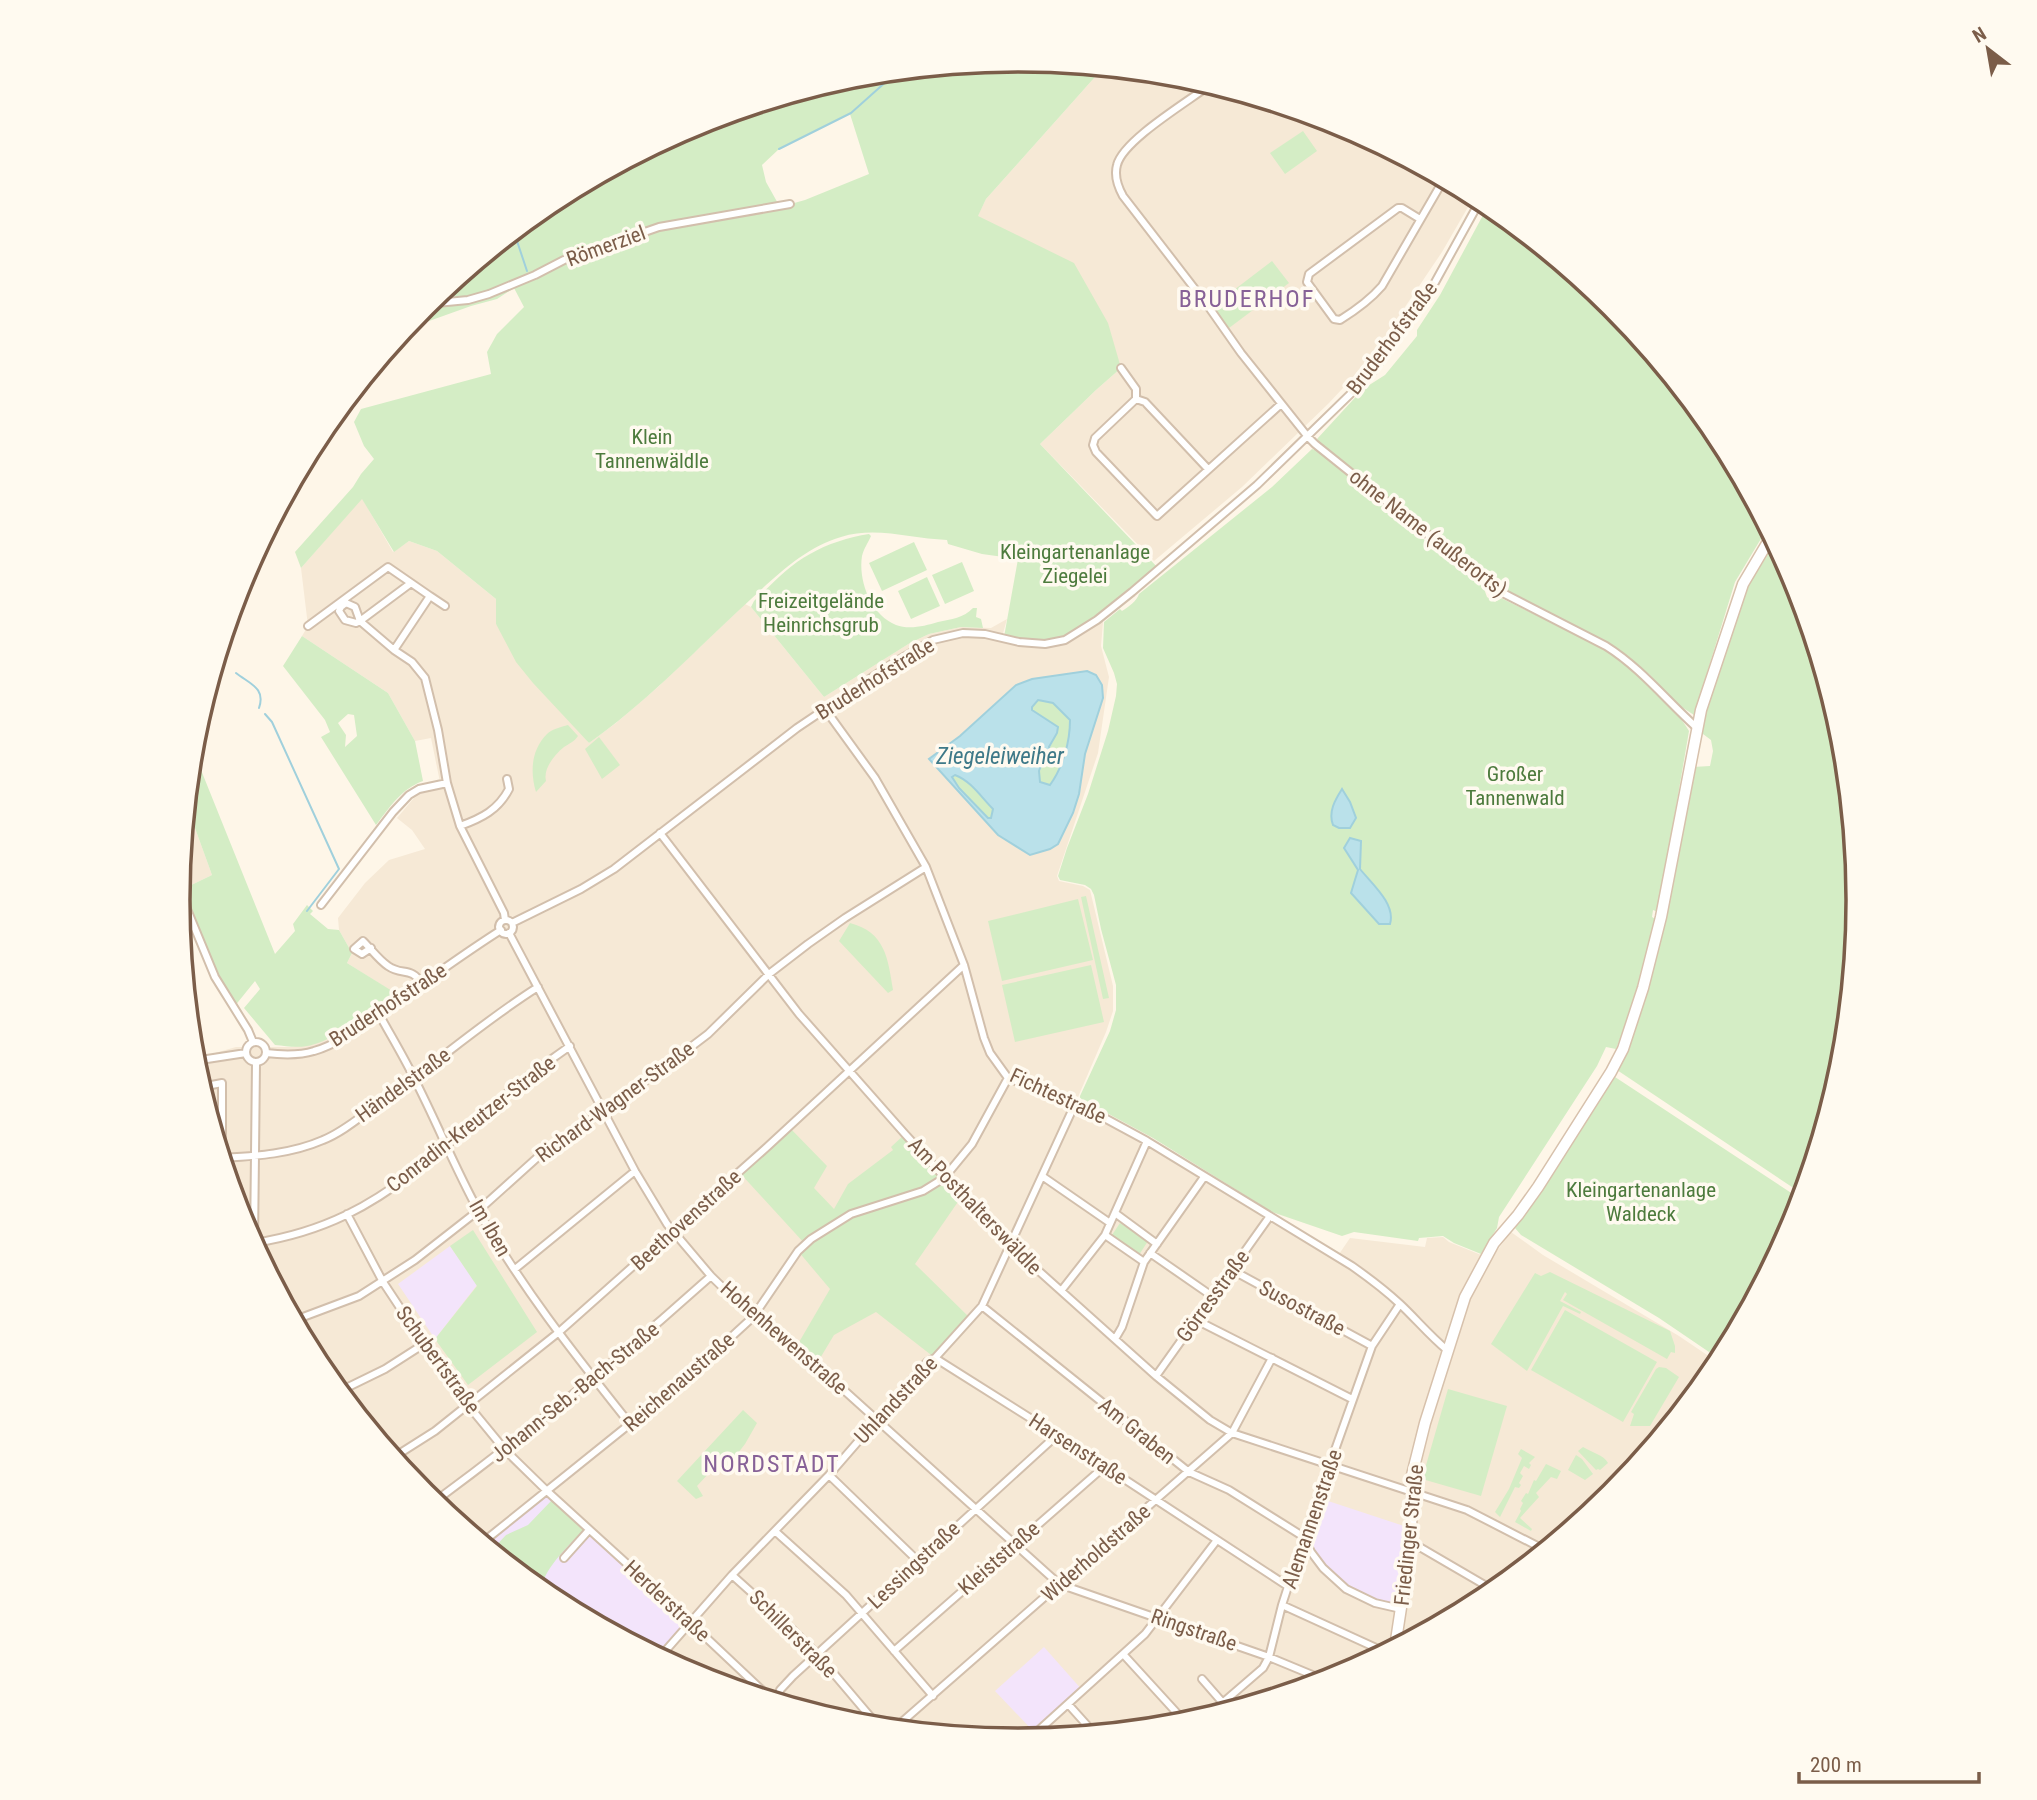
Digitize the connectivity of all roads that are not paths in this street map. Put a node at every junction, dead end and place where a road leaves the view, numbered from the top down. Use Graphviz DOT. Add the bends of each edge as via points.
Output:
graph roads {
  1 [pos="1200,92"];
  2 [pos="1439,187"];
  3 [pos="790,204"];
  4 [pos="1476,209"];
  5 [pos="1420,219"];
  6 [pos="445,302"];
  7 [pos="1121,368"];
  8 [pos="1136,399"];
  9 [pos="1281,404"];
  10 [pos="1308,437"];
  11 [pos="1209,469"];
  12 [pos="1766,545"];
  13 [pos="411,583"];
  14 [pos="430,596"];
  15 [pos="346,601"];
  16 [pos="445,606"];
  17 [pos="360,621"];
  18 [pos="308,626"];
  19 [pos="394,650"];
  20 [pos="825,709"];
  21 [pos="1696,727"];
  22 [pos="507,779"];
  23 [pos="447,783"];
  24 [pos="460,826"];
  25 [pos="660,833"];
  26 [pos="926,867"];
  27 [pos="321,905"];
  28 [pos="508,921"];
  29 [pos="191,923"];
  30 [pos="500,930"];
  31 [pos="509,933"];
  32 [pos="371,948"];
  33 [pos="964,965"];
  34 [pos="769,975"];
  35 [pos="422,984"];
  36 [pos="538,987"];
  37 [pos="379,1014"];
  38 [pos="253,1042"];
  39 [pos="570,1046"];
  40 [pos="246,1053"];
  41 [pos="266,1054"];
  42 [pos="206,1059"];
  43 [pos="256,1063"];
  44 [pos="850,1072"];
  45 [pos="1008,1078"];
  46 [pos="415,1079"];
  47 [pos="211,1085"];
  48 [pos="1075,1104"];
  49 [pos="603,1110"];
  50 [pos="220,1116"];
  51 [pos="220,1121"];
  52 [pos="1147,1141"];
  53 [pos="447,1146"];
  54 [pos="231,1156"];
  55 [pos="255,1156"];
  56 [pos="635,1171"];
  57 [pos="1042,1177"];
  58 [pos="1204,1177"];
  59 [pos="944,1178"];
  60 [pos="478,1210"];
  61 [pos="1115,1213"];
  62 [pos="347,1214"];
  63 [pos="1270,1216"];
  64 [pos="254,1220"];
  65 [pos="1110,1223"];
  66 [pos="673,1232"];
  67 [pos="1105,1235"];
  68 [pos="264,1241"];
  69 [pos="1157,1244"];
  70 [pos="1009,1246"];
  71 [pos="1150,1253"];
  72 [pos="1144,1262"];
  73 [pos="515,1269"];
  74 [pos="1232,1270"];
  75 [pos="711,1276"];
  76 [pos="383,1282"];
  77 [pos="1061,1292"];
  78 [pos="1212,1296"];
  79 [pos="1401,1304"];
  80 [pos="982,1306"];
  81 [pos="303,1317"];
  82 [pos="753,1317"];
  83 [pos="1196,1320"];
  84 [pos="559,1332"];
  85 [pos="1115,1339"];
  86 [pos="424,1344"];
  87 [pos="1372,1346"];
  88 [pos="1447,1350"];
  89 [pos="935,1358"];
  90 [pos="1272,1358"];
  91 [pos="1156,1376"];
  92 [pos="594,1379"];
  93 [pos="349,1387"];
  94 [pos="1352,1399"];
  95 [pos="468,1405"];
  96 [pos="876,1419"];
  97 [pos="630,1424"];
  98 [pos="1232,1433"];
  99 [pos="1057,1435"];
  100 [pos="505,1450"];
  101 [pos="402,1452"];
  102 [pos="1330,1465"];
  103 [pos="1105,1466"];
  104 [pos="1189,1472"];
  105 [pos="829,1475"];
  106 [pos="1411,1490"];
  107 [pos="547,1491"];
  108 [pos="443,1495"];
  109 [pos="1157,1500"];
  110 [pos="975,1509"];
  111 [pos="589,1530"];
  112 [pos="776,1532"];
  113 [pos="489,1537"];
  114 [pos="1304,1538"];
  115 [pos="1217,1540"];
  116 [pos="1411,1542"];
  117 [pos="1014,1545"];
  118 [pos="1537,1546"];
  119 [pos="564,1558"];
  120 [pos="918,1562"];
  121 [pos="732,1576"];
  122 [pos="1059,1584"];
  123 [pos="1484,1585"];
  124 [pos="1289,1587"];
  125 [pos="1283,1605"];
  126 [pos="1401,1609"];
  127 [pos="862,1613"];
  128 [pos="1158,1618"];
  129 [pos="691,1622"];
  130 [pos="1397,1637"];
  131 [pos="1375,1647"];
  132 [pos="667,1649"];
  133 [pos="894,1651"];
  134 [pos="1124,1654"];
  135 [pos="818,1655"];
  136 [pos="1269,1657"];
  137 [pos="1312,1674"];
  138 [pos="1202,1678"];
  139 [pos="756,1685"];
  140 [pos="779,1692"];
  141 [pos="933,1696"];
  142 [pos="1222,1702"];
  143 [pos="1068,1704"];
  144 [pos="1177,1713"];
  145 [pos="868,1714"];
  146 [pos="904,1720"];
  147 [pos="1087,1725"];
  148 [pos="1042,1727"];
  1 -- 9 [label="street, ohne Name (außerorts)" via="1131,144 1120,157 1116,180 1123,196"];
  2 -- 5 [label="street"];
  3 -- 6 [label="street, Römerziel" via="659,227 564,260 489,294"];
  4 -- 10 [label="street, Bruderhofstraße" via="1428,295 1395,342"];
  5 -- 5 [label="street" via="1398,208 1308,274 1307,282 1334,319 1340,320 1371,299"];
  7 -- 8 [label="street" via="1136,388"];
  8 -- 11 [label="street" via="1145,402"];
  8 -- 11 [label="street" via="1093,445 1157,516"];
  9 -- 10 [label="street, ohne Name (außerorts)"];
  9 -- 11 [label="street"];
  10 -- 20 [label="street, Bruderhofstraße" via="1132,592 1065,640 1045,644 964,633 941,638"];
  10 -- 21 [label="street, ohne Name (außerorts)" via="1497,590 1622,656"];
  12 -- 21 [label="main road, Friedinger Straße" via="1743,584"];
  13 -- 14 [label="street"];
  13 -- 15 [label="street" via="388,567"];
  13 -- 17 [label="street"];
  14 -- 16 [label="street"];
  14 -- 19 [label="street"];
  15 -- 17 [label="street" via="355,607"];
  15 -- 17 [label="street" via="339,611 342,617"];
  15 -- 18 [label="street"];
  17 -- 19 [label="street"];
  19 -- 23 [label="street" via="425,678"];
  20 -- 25 [label="street, Bruderhofstraße"];
  20 -- 26 [label="street, Fichtestraße" via="875,778"];
  21 -- 88 [label="main road, Friedinger Straße" via="1661,917 1623,1049 1538,1187 1494,1243 1465,1297"];
  22 -- 24 [label="street" via="509,789 501,803"];
  23 -- 24 [label="street"];
  23 -- 27 [label="street" via="409,795"];
  24 -- 28 [label="street"];
  25 -- 28 [label="street, Bruderhofstraße" via="592,883"];
  25 -- 34 [label="street, Am Posthalterswäldle"];
  26 -- 33 [label="street, Fichtestraße"];
  26 -- 34 [label="street, Richard-Wagner-Straße" via="845,918"];
  28 -- 30 [label="street" via="500,923"];
  28 -- 31 [label="street" via="513,928"];
  29 -- 38 [label="street" via="215,977"];
  30 -- 31 [label="street"];
  30 -- 35 [label="street, Bruderhofstraße"];
  31 -- 36 [label="street, Hohenhewenstraße"];
  32 -- 35 [label="street" via="387,965 414,973"];
  33 -- 44 [label="street, Beethovenstraße"];
  33 -- 45 [label="street, Fichtestraße" via="984,1038"];
  34 -- 44 [label="street, Am Posthalterswäldle"];
  34 -- 49 [label="street, Richard-Wagner-Straße" via="708,1034"];
  35 -- 37 [label="street, Bruderhofstraße"];
  36 -- 39 [label="street, Hohenhewenstraße"];
  36 -- 46 [label="street, Händelstraße"];
  37 -- 41 [label="street, Bruderhofstraße" via="313,1051"];
  37 -- 46 [label="street, Im Iben"];
  38 -- 40 [label="street"];
  38 -- 41 [label="street" via="263,1045"];
  39 -- 49 [label="street, Hohenhewenstraße"];
  39 -- 53 [label="street, Conradin-Kreutzer-Straße"];
  40 -- 42 [label="street"];
  40 -- 43 [label="street"];
  41 -- 43 [label="street"];
  43 -- 55 [label="street"];
  44 -- 59 [label="street, Am Posthalterswäldle"];
  44 -- 66 [label="street, Beethovenstraße"];
  45 -- 48 [label="street, Fichtestraße"];
  45 -- 59 [label="street, Reichenaustraße" via="972,1144"];
  46 -- 53 [label="street, Im Iben"];
  46 -- 55 [label="street, Händelstraße" via="324,1140"];
  47 -- 50 [label="street" via="222,1083"];
  48 -- 52 [label="street, Fichtestraße"];
  48 -- 57 [label="street, Uhlandstraße"];
  49 -- 56 [label="street, Hohenhewenstraße"];
  49 -- 60 [label="street, Richard-Wagner-Straße" via="539,1156"];
  50 -- 51 [label="street"];
  52 -- 58 [label="street, Fichtestraße"];
  52 -- 61 [label="street"];
  53 -- 60 [label="street, Im Iben"];
  53 -- 62 [label="street, Conradin-Kreutzer-Straße"];
  54 -- 55 [label="street, Händelstraße"];
  55 -- 64 [label="street"];
  56 -- 66 [label="street, Hohenhewenstraße"];
  56 -- 73 [label="street"];
  57 -- 65 [label="street"];
  57 -- 70 [label="street, Uhlandstraße"];
  58 -- 63 [label="street, Fichtestraße"];
  58 -- 69 [label="street"];
  59 -- 70 [label="street, Am Posthalterswäldle"];
  59 -- 82 [label="street, Reichenaustraße" via="922,1191 851,1214 811,1238"];
  60 -- 73 [label="street, Im Iben"];
  60 -- 76 [label="street, Richard-Wagner-Straße"];
  61 -- 65 [label="street"];
  61 -- 69 [label="street"];
  62 -- 68 [label="street, Conradin-Kreutzer-Straße" via="314,1229"];
  62 -- 76 [label="street, Schubertstraße"];
  63 -- 74 [label="street, Görresstraße"];
  63 -- 79 [label="street, Fichtestraße" via="1352,1266"];
  65 -- 67 [label="street"];
  66 -- 75 [label="street, Hohenhewenstraße"];
  66 -- 84 [label="street, Beethovenstraße"];
  67 -- 72 [label="street"];
  67 -- 77 [label="street"];
  69 -- 71 [label="street"];
  70 -- 77 [label="street, Am Posthalterswäldle"];
  70 -- 80 [label="street, Uhlandstraße"];
  71 -- 72 [label="street"];
  71 -- 78 [label="street"];
  72 -- 85 [label="street"];
  73 -- 84 [label="street, Im Iben"];
  74 -- 78 [label="street, Görresstraße"];
  74 -- 87 [label="street, Susostraße"];
  75 -- 82 [label="street, Hohenhewenstraße"];
  75 -- 92 [label="street, Johann-Seb.-Bach-Straße"];
  76 -- 81 [label="street, Richard-Wagner-Straße" via="359,1297"];
  76 -- 86 [label="street, Schubertstraße"];
  77 -- 85 [label="street, Am Posthalterswäldle"];
  78 -- 83 [label="street, Görresstraße"];
  79 -- 87 [label="street, Alemannenstraße"];
  79 -- 88 [label="street, Fichtestraße"];
  80 -- 89 [label="street, Uhlandstraße"];
  80 -- 104 [label="street, Am Graben"];
  82 -- 96 [label="street, Hohenhewenstraße"];
  82 -- 97 [label="street, Reichenaustraße"];
  83 -- 90 [label="street"];
  83 -- 91 [label="street, Görresstraße"];
  84 -- 92 [label="street, Im Iben"];
  84 -- 95 [label="street, Beethovenstraße"];
  85 -- 91 [label="street, Am Posthalterswäldle"];
  86 -- 93 [label="street"];
  86 -- 95 [label="street, Schubertstraße"];
  87 -- 94 [label="street, Alemannenstraße"];
  88 -- 106 [label="main road, Friedinger Straße" via="1424,1423"];
  89 -- 96 [label="street, Uhlandstraße"];
  89 -- 99 [label="street, Harsenstraße"];
  90 -- 94 [label="street"];
  90 -- 98 [label="street, Widerholdstraße"];
  91 -- 98 [label="street, Am Posthalterswäldle"];
  92 -- 97 [label="street, Im Iben"];
  92 -- 100 [label="street, Johann-Seb.-Bach-Straße"];
  94 -- 102 [label="street, Alemannenstraße"];
  95 -- 100 [label="street, Schubertstraße"];
  95 -- 101 [label="street, Beethovenstraße"];
  96 -- 105 [label="street, Uhlandstraße"];
  96 -- 110 [label="street, Hohenhewenstraße"];
  97 -- 107 [label="street, Reichenaustraße"];
  98 -- 102 [label="street, Am Posthalterswäldle"];
  98 -- 104 [label="street, Widerholdstraße"];
  99 -- 103 [label="street, Harsenstraße"];
  99 -- 110 [label="street, Lessingstraße"];
  100 -- 107 [label="street, Schubertstraße"];
  100 -- 108 [label="street, Johann-Seb.-Bach-Straße"];
  102 -- 106 [label="street, Am Posthalterswäldle"];
  102 -- 114 [label="street, Alemannenstraße"];
  103 -- 109 [label="street, Harsenstraße"];
  103 -- 117 [label="street, Kleiststraße"];
  104 -- 109 [label="street, Widerholdstraße"];
  104 -- 114 [label="street, Am Graben" via="1229,1490"];
  105 -- 112 [label="street, Uhlandstraße"];
  105 -- 120 [label="street"];
  106 -- 116 [label="main road, Friedinger Straße"];
  106 -- 118 [label="street, Am Posthalterswäldle" via="1467,1510"];
  107 -- 111 [label="street, Herderstraße"];
  107 -- 113 [label="street, Reichenaustraße"];
  109 -- 115 [label="street, Harsenstraße"];
  109 -- 122 [label="street, Widerholdstraße"];
  110 -- 117 [label="street, Hohenhewenstraße"];
  110 -- 120 [label="street, Lessingstraße"];
  111 -- 119 [label="street"];
  111 -- 129 [label="street, Herderstraße"];
  112 -- 121 [label="street, Uhlandstraße"];
  112 -- 127 [label="street"];
  114 -- 124 [label="street, Alemannenstraße"];
  114 -- 126 [label="street" via="1339,1584 1375,1603"];
  115 -- 124 [label="street, Harsenstraße"];
  115 -- 128 [label="street"];
  116 -- 123 [label="street"];
  116 -- 126 [label="main road, Friedinger Straße"];
  117 -- 122 [label="street, Hohenhewenstraße"];
  117 -- 133 [label="street, Kleiststraße"];
  120 -- 127 [label="street, Lessingstraße"];
  121 -- 129 [label="street, Uhlandstraße"];
  121 -- 135 [label="street, Schillerstraße"];
  122 -- 128 [label="street, Ringstraße"];
  122 -- 141 [label="street, Widerholdstraße"];
  124 -- 125 [label="street, Alemannenstraße"];
  125 -- 131 [label="street"];
  125 -- 136 [label="street, Alemannenstraße"];
  126 -- 130 [label="main road, Friedinger Straße"];
  127 -- 133 [label="street"];
  127 -- 135 [label="street, Lessingstraße"];
  128 -- 134 [label="street"];
  128 -- 136 [label="street, Ringstraße"];
  129 -- 132 [label="street, Uhlandstraße"];
  129 -- 139 [label="street, Herderstraße"];
  133 -- 141 [label="street"];
  134 -- 143 [label="street"];
  134 -- 144 [label="street"];
  135 -- 140 [label="street, Lessingstraße"];
  135 -- 145 [label="street, Schillerstraße"];
  136 -- 137 [label="street, Ringstraße"];
  136 -- 142 [label="street, Alemannenstraße" via="1263,1668"];
  138 -- 142 [label="street"];
  141 -- 146 [label="street, Widerholdstraße"];
  143 -- 147 [label="street"];
  143 -- 148 [label="street"];
}
